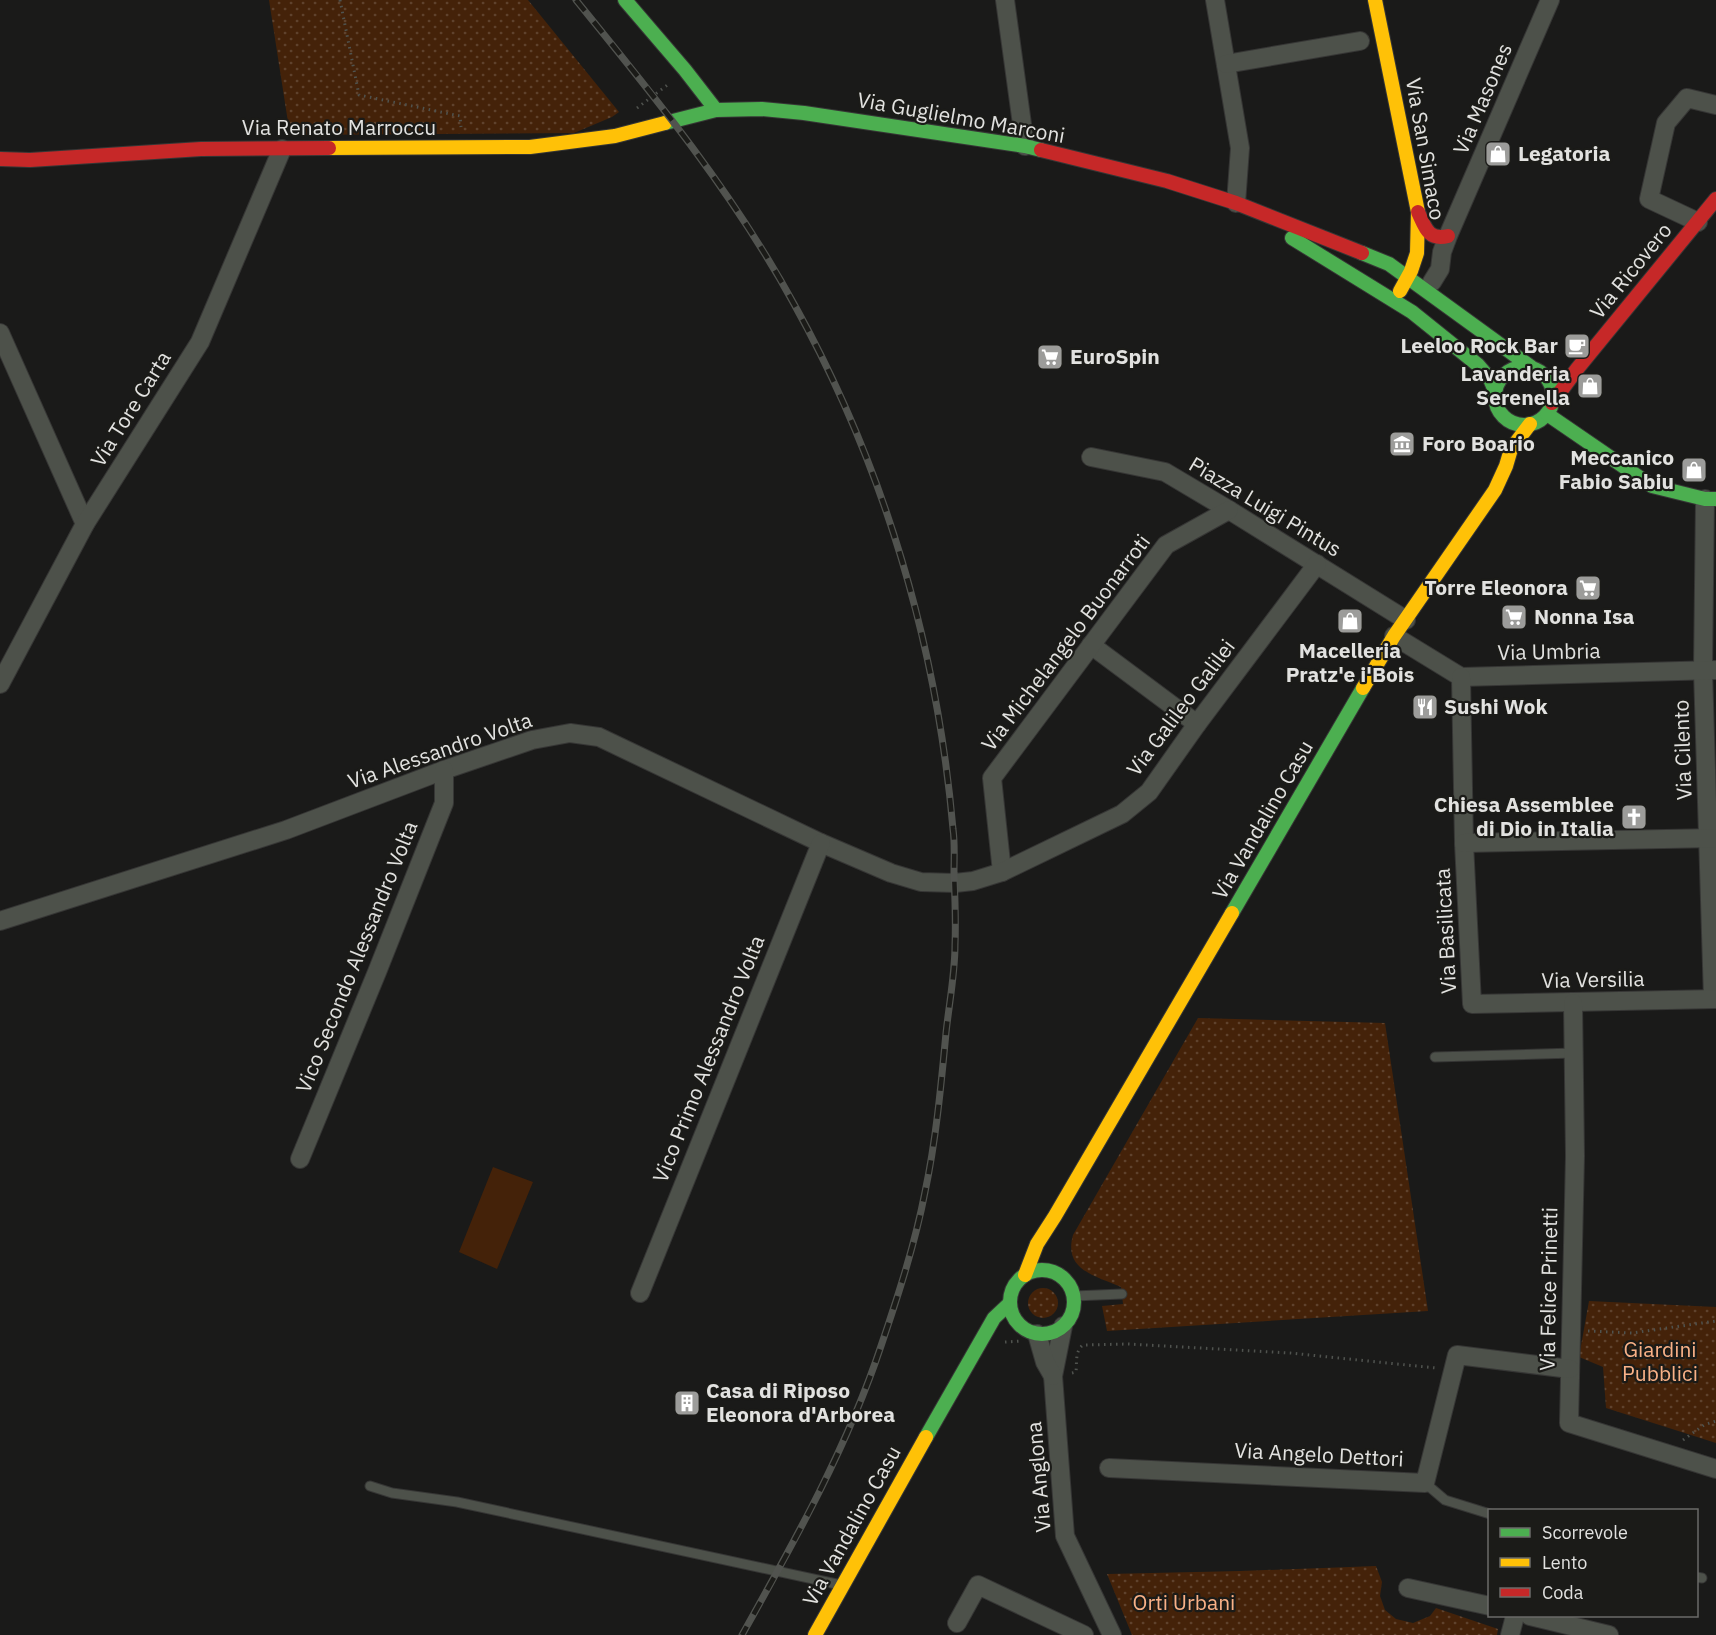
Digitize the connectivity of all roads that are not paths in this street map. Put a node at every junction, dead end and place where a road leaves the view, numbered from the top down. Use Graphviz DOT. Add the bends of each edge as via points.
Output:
graph roads {
  1 [pos="626,0"];
  2 [pos="1005,0"];
  3 [pos="1215,0"];
  4 [pos="1375,0"];
  5 [pos="1550,0"];
  6 [pos="1360,40"];
  7 [pos="1226,64"];
  8 [pos="1716,105"];
  9 [pos="716,110"];
  10 [pos="676,121"];
  11 [pos="1025,146"];
  12 [pos="282,149"];
  13 [pos="0,159"];
  14 [pos="1716,199"];
  15 [pos="1236,203"];
  16 [pos="1418,212"];
  17 [pos="1698,222"];
  18 [pos="1448,236"];
  19 [pos="1409,278"];
  20 [pos="1429,286"];
  21 [pos="1394,301"];
  22 [pos="1412,312"];
  23 [pos="0,333"];
  24 [pos="1531,367"];
  25 [pos="1577,369"];
  26 [pos="1551,386"];
  27 [pos="1495,391"];
  28 [pos="1549,409"];
  29 [pos="1507,420"];
  30 [pos="1530,424"];
  31 [pos="1511,449"];
  32 [pos="1091,458"];
  33 [pos="1710,499"];
  34 [pos="1229,510"];
  35 [pos="85,524"];
  36 [pos="1317,564"];
  37 [pos="1406,620"];
  38 [pos="1394,636"];
  39 [pos="1091,645"];
  40 [pos="1709,671"];
  41 [pos="1461,676"];
  42 [pos="0,684"];
  43 [pos="1197,724"];
  44 [pos="444,770"];
  45 [pos="1712,838"];
  46 [pos="821,843"];
  47 [pos="1464,843"];
  48 [pos="995,874"];
  49 [pos="0,921"];
  50 [pos="1715,999"];
  51 [pos="1573,1003"];
  52 [pos="1472,1004"];
  53 [pos="1574,1053"];
  54 [pos="1435,1057"];
  55 [pos="300,1159"];
  56 [pos="1055,1216"];
  57 [pos="1025,1275"];
  58 [pos="1061,1276"];
  59 [pos="640,1293"];
  60 [pos="1122,1294"];
  61 [pos="1074,1296"];
  62 [pos="1010,1303"];
  63 [pos="1063,1326"];
  64 [pos="1010,1329"];
  65 [pos="1037,1334"];
  66 [pos="980,1344"];
  67 [pos="1570,1369"];
  68 [pos="1062,1375"];
  69 [pos="1109,1468"];
  70 [pos="1716,1469"];
  71 [pos="1425,1483"];
  72 [pos="370,1486"];
  73 [pos="1488,1513"];
  74 [pos="844,1585"];
  75 [pos="1408,1588"];
  76 [pos="1488,1606"];
  77 [pos="1515,1617"];
  78 [pos="1534,1617"];
  79 [pos="957,1623"];
  80 [pos="815,1635"];
  81 [pos="1084,1635"];
  82 [pos="1112,1635"];
  83 [pos="1510,1635"];
  84 [pos="1609,1635"];
  1 -- 9 [label="main road"];
  2 -- 11 [label="street"];
  3 -- 7 [label="street"];
  4 -- 16 [label="main road, Via San Simaco"];
  5 -- 18 [label="street, Via Masones"];
  6 -- 7 [label="street"];
  7 -- 15 [label="street" via="1240,148"];
  8 -- 17 [label="street" via="1687,98 1666,123 1649,199"];
  9 -- 10 [label="main road, Via Guglielmo Marconi"];
  9 -- 11 [label="main road, Via Guglielmo Marconi" via="804,113"];
  10 -- 12 [label="main road, Via Renato Marroccu" via="615,136 530,147"];
  11 -- 15 [label="main road, Via Guglielmo Marconi"];
  12 -- 13 [label="main road, Via Renato Marroccu"];
  12 -- 35 [label="street, Via Tore Carta" via="200,342"];
  14 -- 17 [label="main road, Via Ricovero"];
  15 -- 19 [label="main road, Via Guglielmo Marconi" via="1389,264"];
  15 -- 21 [label="main road, Via Guglielmo Marconi"];
  16 -- 18 [label="main road" via="1433,238"];
  16 -- 19 [label="main road, Via San Simaco" via="1419,246"];
  17 -- 25 [label="main road, Via Ricovero"];
  18 -- 20 [label="street, Via Masones" via="1440,269"];
  19 -- 20 [label="main road, Via Guglielmo Marconi"];
  19 -- 21 [label="main road, Via San Simaco"];
  20 -- 22 [label="main road"];
  20 -- 24 [label="main road, Via Guglielmo Marconi" via="1486,336"];
  21 -- 22 [label="main road, Via Guglielmo Marconi"];
  22 -- 27 [label="main road, Via Guglielmo Marconi" via="1478,365"];
  23 -- 35 [label="street"];
  24 -- 26 [label="main road" via="1543,374"];
  24 -- 27 [label="main road" via="1508,371"];
  25 -- 26 [label="main road, Via Ricovero"];
  25 -- 28 [label="main road, Via Ricovero"];
  26 -- 28 [label="main road" via="1553,398"];
  27 -- 29 [label="main road" via="1496,405"];
  28 -- 30 [label="main road"];
  28 -- 33 [label="main road" via="1652,486"];
  29 -- 30 [label="main road"];
  29 -- 31 [label="main road, Via Vandalino Casu"];
  30 -- 31 [label="main road, Via Vandalino Casu"];
  31 -- 37 [label="main road, Via Vandalino Casu" via="1495,490"];
  32 -- 34 [label="street, Piazza Luigi Pintus" via="1165,472"];
  33 -- 40 [label="street, Via Cilento"];
  34 -- 36 [label="street, Piazza Luigi Pintus"];
  34 -- 39 [label="street, Via Michelangelo Buonarroti" via="1166,545"];
  35 -- 42 [label="street, Via Tore Carta"];
  36 -- 37 [label="street, Piazza Luigi Pintus"];
  36 -- 43 [label="street, Via Galileo Galilei"];
  37 -- 38 [label="main road, Via Vandalino Casu"];
  38 -- 41 [label="street"];
  38 -- 56 [label="main road, Via Vandalino Casu"];
  39 -- 43 [label="street"];
  39 -- 48 [label="street, Via Michelangelo Buonarroti" via="992,778"];
  40 -- 41 [label="street, Via Umbria"];
  40 -- 45 [label="street, Via Cilento"];
  41 -- 47 [label="street, Via Basilicata"];
  43 -- 48 [label="street, Via Galileo Galilei" via="1149,792 1122,814"];
  44 -- 46 [label="street, Via Alessandro Volta" via="532,740 570,733 599,737"];
  44 -- 49 [label="street, Via Alessandro Volta" via="286,830"];
  44 -- 55 [label="street, Vico Secondo Alessandro Volta" via="444,802"];
  45 -- 47 [label="street"];
  45 -- 50 [label="street, Via Cilento"];
  46 -- 48 [label="street, Via Alessandro Volta" via="921,882 955,883"];
  46 -- 59 [label="street, Vico Primo Alessandro Volta"];
  47 -- 52 [label="street, Via Basilicata"];
  50 -- 51 [label="street, Via Versilia"];
  51 -- 52 [label="street, Via Versilia"];
  51 -- 53 [label="street, Via Felice Prinetti"];
  53 -- 54 [label="lane"];
  53 -- 67 [label="street, Via Felice Prinetti"];
  56 -- 57 [label="main road, Via Vandalino Casu" via="1036,1244"];
  56 -- 58 [label="main road, Via Vandalino Casu" via="1053,1256"];
  57 -- 58 [label="main road" via="1046,1270"];
  57 -- 62 [label="main road" via="1013,1289"];
  58 -- 61 [label="main road"];
  60 -- 61 [label="lane"];
  61 -- 63 [label="main road" via="1071,1316"];
  62 -- 64 [label="main road"];
  62 -- 66 [label="main road, Via Vandalino Casu" via="994,1318"];
  63 -- 65 [label="main road" via="1048,1334"];
  63 -- 68 [label="street, Via Anglona"];
  64 -- 65 [label="main road"];
  64 -- 66 [label="main road"];
  65 -- 68 [label="street, Via Anglona" via="1045,1362"];
  66 -- 74 [label="main road, Via Vandalino Casu"];
  67 -- 70 [label="street, Via Felice Prinetti" via="1569,1422"];
  67 -- 71 [label="street, Via Angelo Dettori" via="1457,1355"];
  68 -- 82 [label="street, Via Anglona" via="1065,1536"];
  69 -- 71 [label="street, Via Angelo Dettori"];
  71 -- 73 [label="lane" via="1445,1500"];
  72 -- 74 [label="lane"];
  74 -- 80 [label="main road, Via Vandalino Casu"];
  75 -- 76 [label="street"];
  77 -- 83 [label="street"];
  78 -- 84 [label="street"];
  79 -- 81 [label="street" via="978,1585"];
}
